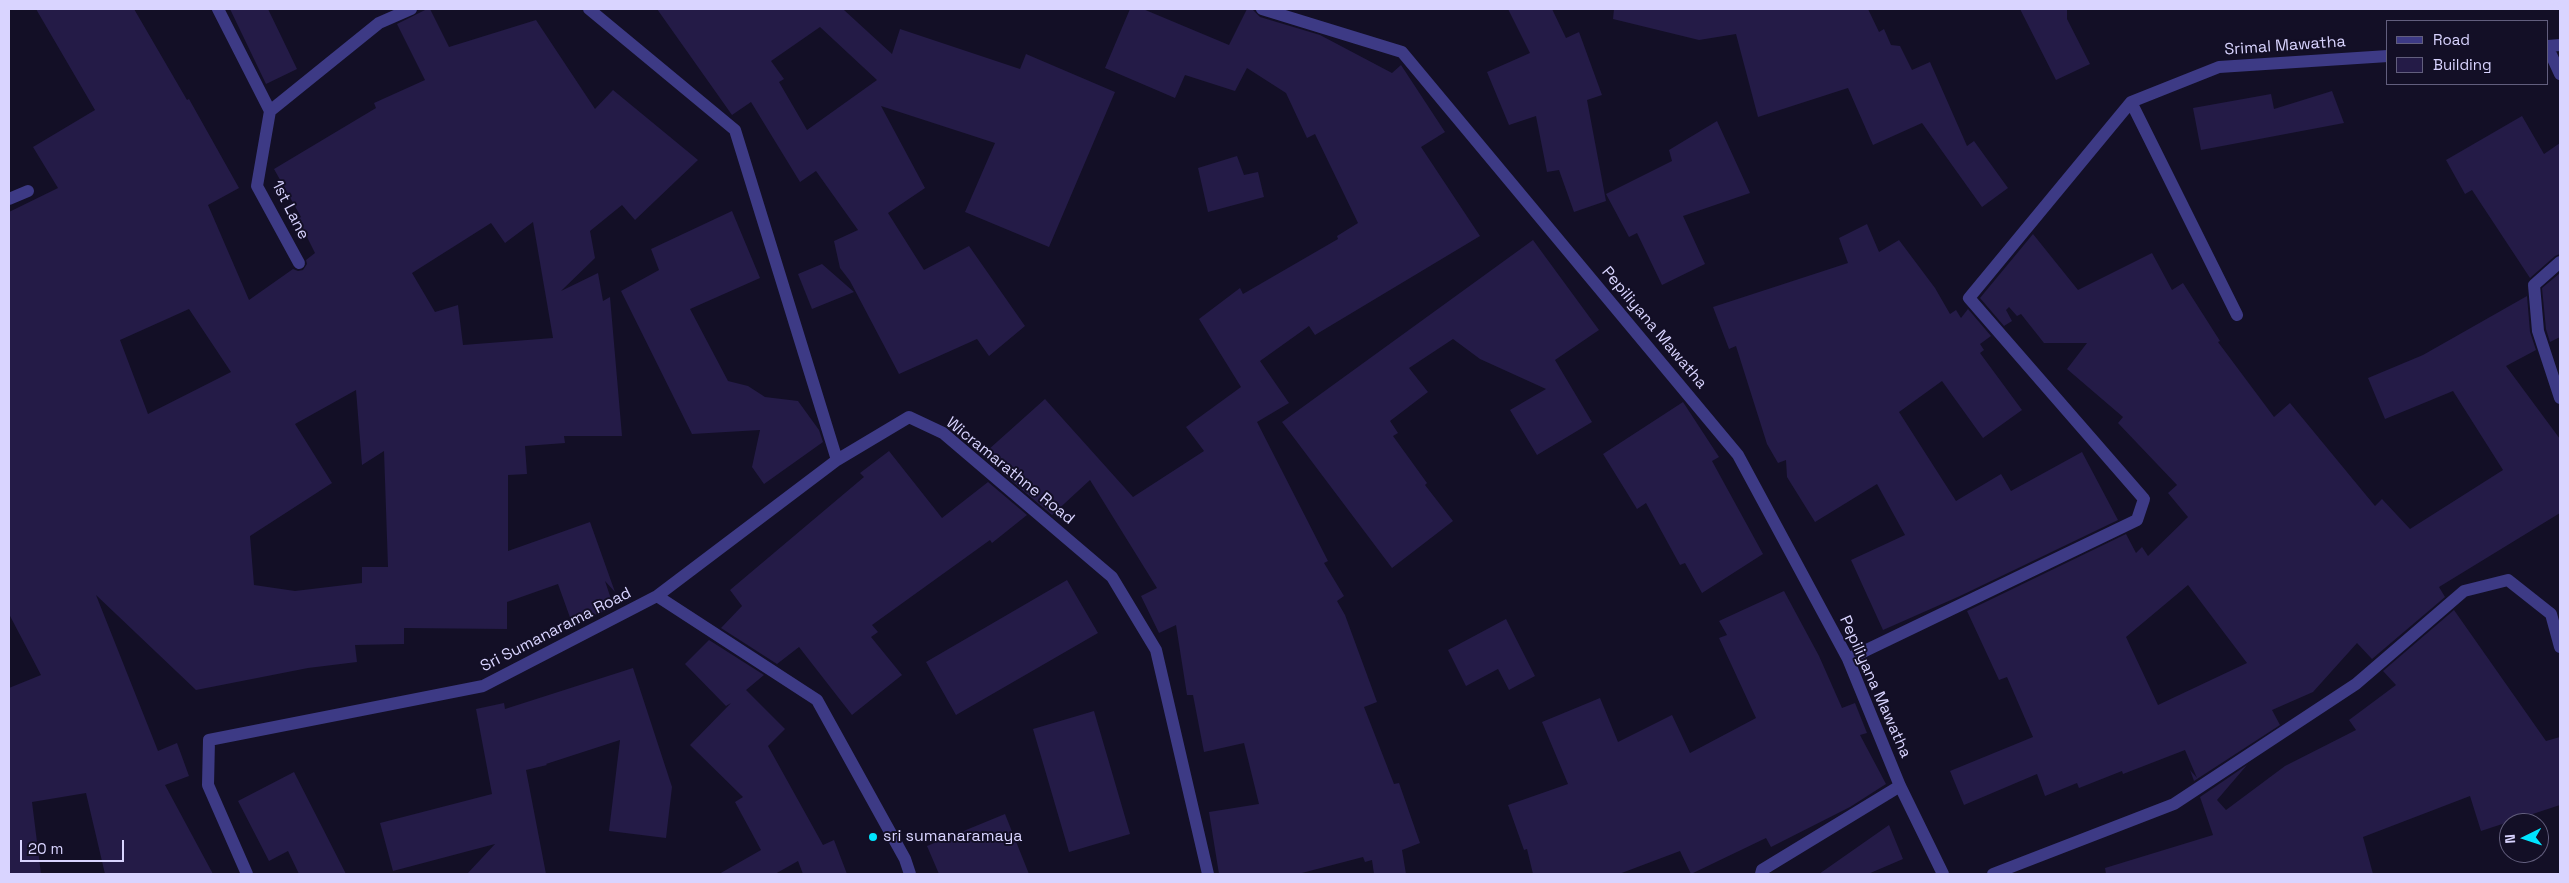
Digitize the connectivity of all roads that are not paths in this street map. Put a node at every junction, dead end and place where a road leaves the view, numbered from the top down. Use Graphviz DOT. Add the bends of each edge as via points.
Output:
graph roads {
  1 [pos="218,9"];
  2 [pos="411,9"];
  3 [pos="589,9"];
  4 [pos="1262,9"];
  5 [pos="2549,49"];
  6 [pos="2386,56"];
  7 [pos="2560,74"];
  8 [pos="2131,102"];
  9 [pos="270,111"];
  10 [pos="28,190"];
  11 [pos="9,199"];
  12 [pos="2560,262"];
  13 [pos="299,263"];
  14 [pos="2237,315"];
  15 [pos="2560,398"];
  16 [pos="837,460"];
  17 [pos="657,596"];
  18 [pos="2560,647"];
  19 [pos="1848,659"];
  20 [pos="1900,786"];
  21 [pos="247,874"];
  22 [pos="910,874"];
  23 [pos="1208,874"];
  24 [pos="1761,874"];
  25 [pos="1943,874"];
  26 [pos="1993,874"];
  1 -- 9 [label="street"];
  2 -- 9 [label="street" via="379,23"];
  3 -- 16 [label="street" via="735,130"];
  4 -- 19 [label="street, Pepiliyana Mawatha" via="1402,52 1738,455"];
  5 -- 7 [label="street"];
  6 -- 8 [label="street, Srimal Mawatha" via="2219,66"];
  8 -- 14 [label="street"];
  8 -- 19 [label="street, Srimal Mawatha" via="1969,298 2144,499 2137,520"];
  9 -- 13 [label="street, 1st Lane" via="257,186"];
  10 -- 11 [label="street"];
  12 -- 15 [label="street" via="2534,286 2538,331"];
  16 -- 17 [label="street, Sri Sumanarama Road"];
  16 -- 23 [label="street, Wicramarathne Road" via="909,417 943,433 1112,577 1156,650"];
  17 -- 21 [label="street, Sri Sumanarama Road" via="483,686 209,740 208,785"];
  17 -- 22 [label="street" via="817,700 905,859"];
  18 -- 26 [label="street" via="2551,614 2508,580 2464,591 2356,684 2174,804"];
  19 -- 20 [label="street, Pepiliyana Mawatha"];
  20 -- 24 [label="street" via="1762,870"];
  20 -- 25 [label="street, Pepiliyana Mawatha"];
}
